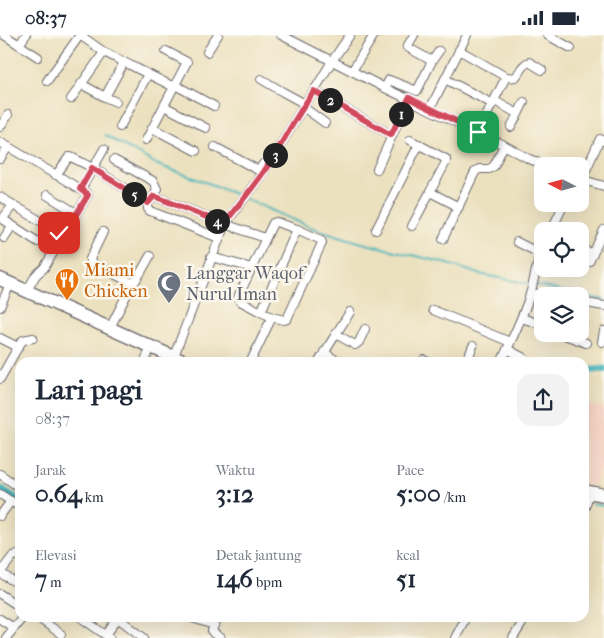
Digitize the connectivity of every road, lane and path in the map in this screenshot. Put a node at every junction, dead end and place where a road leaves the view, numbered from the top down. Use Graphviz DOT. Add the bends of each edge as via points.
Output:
graph roads {
  1 [pos="4,35"];
  2 [pos="26,35"];
  3 [pos="80,35"];
  4 [pos="218,35"];
  5 [pos="281,35"];
  6 [pos="350,35"];
  7 [pos="374,35"];
  8 [pos="414,35"];
  9 [pos="467,35"];
  10 [pos="547,35"];
  11 [pos="19,45"];
  12 [pos="571,48"];
  13 [pos="460,50"];
  14 [pos="104,51"];
  15 [pos="166,51"];
  16 [pos="439,51"];
  17 [pos="207,52"];
  18 [pos="38,57"];
  19 [pos="332,61"];
  20 [pos="432,61"];
  21 [pos="124,62"];
  22 [pos="542,70"];
  23 [pos="352,71"];
  24 [pos="148,74"];
  25 [pos="506,77"];
  26 [pos="261,79"];
  27 [pos="445,79"];
  28 [pos="47,81"];
  29 [pos="81,84"];
  30 [pos="174,86"];
  31 [pos="385,88"];
  32 [pos="314,91"];
  33 [pos="105,97"];
  34 [pos="409,98"];
  35 [pos="70,99"];
  36 [pos="116,102"];
  37 [pos="524,102"];
  38 [pos="494,103"];
  39 [pos="304,105"];
  40 [pos="164,106"];
  41 [pos="214,106"];
  42 [pos="430,109"];
  43 [pos="518,114"];
  44 [pos="8,115"];
  45 [pos="325,123"];
  46 [pos="0,127"];
  47 [pos="120,127"];
  48 [pos="512,127"];
  49 [pos="152,128"];
  50 [pos="206,128"];
  51 [pos="478,132"];
  52 [pos="592,134"];
  53 [pos="391,135"];
  54 [pos="146,139"];
  55 [pos="410,139"];
  56 [pos="602,140"];
  57 [pos="0,142"];
  58 [pos="419,144"];
  59 [pos="504,145"];
  60 [pos="8,147"];
  61 [pos="215,147"];
  62 [pos="104,149"];
  63 [pos="196,151"];
  64 [pos="273,157"];
  65 [pos="0,159"];
  66 [pos="114,160"];
  67 [pos="534,161"];
  68 [pos="589,164"];
  69 [pos="92,168"];
  70 [pos="377,169"];
  71 [pos="57,175"];
  72 [pos="589,181"];
  73 [pos="604,186"];
  74 [pos="80,189"];
  75 [pos="430,192"];
  76 [pos="47,195"];
  77 [pos="154,196"];
  78 [pos="0,197"];
  79 [pos="148,203"];
  80 [pos="13,205"];
  81 [pos="458,207"];
  82 [pos="76,213"];
  83 [pos="224,224"];
  84 [pos="12,225"];
  85 [pos="412,225"];
  86 [pos="297,229"];
  87 [pos="376,230"];
  88 [pos="604,230"];
  89 [pos="103,232"];
  90 [pos="64,235"];
  91 [pos="4,237"];
  92 [pos="219,238"];
  93 [pos="265,238"];
  94 [pos="443,239"];
  95 [pos="517,241"];
  96 [pos="38,242"];
  97 [pos="534,248"];
  98 [pos="589,253"];
  99 [pos="592,254"];
  100 [pos="150,256"];
  101 [pos="211,257"];
  102 [pos="589,262"];
  103 [pos="252,268"];
  104 [pos="534,275"];
  105 [pos="5,282"];
  106 [pos="133,284"];
  107 [pos="26,292"];
  108 [pos="531,292"];
  109 [pos="534,293"];
  110 [pos="589,304"];
  111 [pos="604,306"];
  112 [pos="0,307"];
  113 [pos="433,310"];
  114 [pos="261,312"];
  115 [pos="350,312"];
  116 [pos="272,317"];
  117 [pos="522,318"];
  118 [pos="534,322"];
  119 [pos="110,329"];
  120 [pos="365,329"];
  121 [pos="604,331"];
  122 [pos="336,334"];
  123 [pos="0,338"];
  124 [pos="33,339"];
  125 [pos="602,342"];
  126 [pos="473,346"];
  127 [pos="508,346"];
  128 [pos="18,347"];
  129 [pos="151,347"];
  130 [pos="324,352"];
  131 [pos="147,357"];
  132 [pos="173,357"];
  133 [pos="181,357"];
  134 [pos="253,357"];
  135 [pos="321,357"];
  136 [pos="331,357"];
  137 [pos="468,357"];
  138 [pos="503,357"];
  139 [pos="523,357"];
  140 [pos="0,379"];
  141 [pos="0,474"];
  142 [pos="15,484"];
  143 [pos="0,494"];
  144 [pos="604,495"];
  145 [pos="589,498"];
  146 [pos="11,501"];
  147 [pos="15,504"];
  148 [pos="0,516"];
  149 [pos="15,555"];
  150 [pos="0,573"];
  151 [pos="15,582"];
  152 [pos="0,594"];
  153 [pos="15,604"];
  154 [pos="0,619"];
  155 [pos="19,622"];
  156 [pos="44,622"];
  157 [pos="87,622"];
  158 [pos="115,622"];
  159 [pos="122,622"];
  160 [pos="197,622"];
  161 [pos="463,622"];
  162 [pos="523,622"];
  163 [pos="14,628"];
  164 [pos="211,631"];
  165 [pos="61,634"];
  166 [pos="108,636"];
  167 [pos="6,638"];
  168 [pos="144,638"];
  169 [pos="221,638"];
  170 [pos="455,638"];
  171 [pos="513,638"];
  1 -- 11 [label="street"];
  2 -- 11 [label="street"];
  3 -- 14 [label="street"];
  3 -- 28 [label="street"];
  4 -- 17 [label="street"];
  5 -- 19 [label="street"];
  6 -- 19 [label="street"];
  7 -- 23 [label="street"];
  8 -- 20 [label="street" via="407,47"];
  9 -- 13 [label="street"];
  10 -- 12 [label="street"];
  11 -- 18 [label="street"];
  13 -- 25 [label="street"];
  13 -- 27 [label="street"];
  14 -- 21 [label="street"];
  14 -- 29 [label="street"];
  15 -- 30 [label="street" via="187,62"];
  16 -- 20 [label="street"];
  19 -- 23 [label="street"];
  19 -- 32 [label="street"];
  20 -- 31 [label="street" via="416,91 389,80"];
  21 -- 24 [label="street"];
  21 -- 33 [label="street"];
  22 -- 25 [label="street" via="529,62 514,78"];
  23 -- 31 [label="street"];
  24 -- 30 [label="street"];
  24 -- 47 [label="street"];
  25 -- 38 [label="street"];
  26 -- 39 [label="street"];
  27 -- 38 [label="street"];
  27 -- 42 [label="street"];
  29 -- 33 [label="street"];
  29 -- 35 [label="street"];
  30 -- 40 [label="street"];
  30 -- 41 [label="street"];
  31 -- 34 [label="street"];
  32 -- 39 [label="street"];
  32 -- 53 [label="street"];
  33 -- 36 [label="street"];
  34 -- 42 [label="street"];
  34 -- 53 [label="street"];
  37 -- 43 [label="street"];
  38 -- 43 [label="street"];
  38 -- 51 [label="street"];
  39 -- 45 [label="street"];
  39 -- 64 [label="street"];
  40 -- 49 [label="street"];
  40 -- 50 [label="street"];
  42 -- 51 [label="street"];
  43 -- 48 [label="street"];
  44 -- 46 [label="street"];
  49 -- 54 [label="street"];
  49 -- 63 [label="street"];
  51 -- 59 [label="street"];
  52 -- 56 [label="street"];
  53 -- 70 [label="street"];
  55 -- 58 [label="street"];
  56 -- 68 [label="street"];
  57 -- 60 [label="street"];
  58 -- 75 [label="street" via="446,159"];
  58 -- 87 [label="street"];
  59 -- 67 [label="street"];
  59 -- 81 [label="street" via="494,167 475,172"];
  60 -- 65 [label="street"];
  60 -- 71 [label="street"];
  61 -- 64 [label="street" via="259,171 269,155"];
  62 -- 69 [label="street"];
  64 -- 83 [label="street"];
  66 -- 77 [label="street" via="153,181 157,189"];
  69 -- 71 [label="street" via="70,157"];
  69 -- 74 [label="street"];
  69 -- 79 [label="street"];
  71 -- 74 [label="street"];
  72 -- 73 [label="street"];
  74 -- 82 [label="street" via="88,195"];
  75 -- 81 [label="street"];
  75 -- 85 [label="street"];
  76 -- 82 [label="street"];
  77 -- 79 [label="street"];
  77 -- 83 [label="street"];
  78 -- 80 [label="street"];
  79 -- 92 [label="street" via="150,211"];
  80 -- 84 [label="street" via="4,218"];
  80 -- 90 [label="street"];
  81 -- 94 [label="street"];
  82 -- 90 [label="street"];
  83 -- 92 [label="street"];
  83 -- 93 [label="street"];
  84 -- 91 [label="street"];
  84 -- 96 [label="street"];
  86 -- 93 [label="street" via="274,222"];
  86 -- 114 [label="street"];
  86 -- 116 [label="street" via="322,243 287,319"];
  88 -- 99 [label="street"];
  89 -- 106 [label="street" via="90,262"];
  90 -- 107 [label="street"];
  92 -- 101 [label="street"];
  93 -- 103 [label="street"];
  95 -- 97 [label="street"];
  98 -- 99 [label="street"];
  99 -- 102 [label="street"];
  100 -- 106 [label="street"];
  101 -- 103 [label="street"];
  101 -- 133 [label="street"];
  103 -- 114 [label="street" via="238,298"];
  104 -- 108 [label="street"];
  105 -- 107 [label="main road"];
  105 -- 112 [label="street"];
  106 -- 119 [label="street"];
  107 -- 119 [label="main road"];
  108 -- 109 [label="street"];
  108 -- 117 [label="street"];
  110 -- 111 [label="street"];
  113 -- 127 [label="street"];
  114 -- 116 [label="street"];
  115 -- 122 [label="street"];
  116 -- 134 [label="street"];
  117 -- 118 [label="street"];
  117 -- 127 [label="street"];
  119 -- 129 [label="main road"];
  120 -- 122 [label="street" via="355,345"];
  121 -- 125 [label="street"];
  122 -- 130 [label="street"];
  123 -- 128 [label="street"];
  124 -- 128 [label="street" via="23,340"];
  126 -- 137 [label="street"];
  127 -- 138 [label="street"];
  127 -- 139 [label="street"];
  128 -- 140 [label="street"];
  129 -- 131 [label="street"];
  129 -- 132 [label="main road"];
  130 -- 135 [label="street"];
  130 -- 136 [label="street"];
  141 -- 142 [label="street"];
  143 -- 146 [label="street"];
  144 -- 145 [label="main road"];
  146 -- 147 [label="street"];
  146 -- 148 [label="street"];
  149 -- 150 [label="street"];
  150 -- 151 [label="street"];
  152 -- 153 [label="street"];
  154 -- 163 [label="street"];
  155 -- 163 [label="street"];
  156 -- 165 [label="street"];
  157 -- 166 [label="street"];
  158 -- 166 [label="street"];
  159 -- 168 [label="street"];
  160 -- 164 [label="street"];
  161 -- 170 [label="street"];
  162 -- 171 [label="street"];
  163 -- 167 [label="street"];
  164 -- 169 [label="street"];
}
